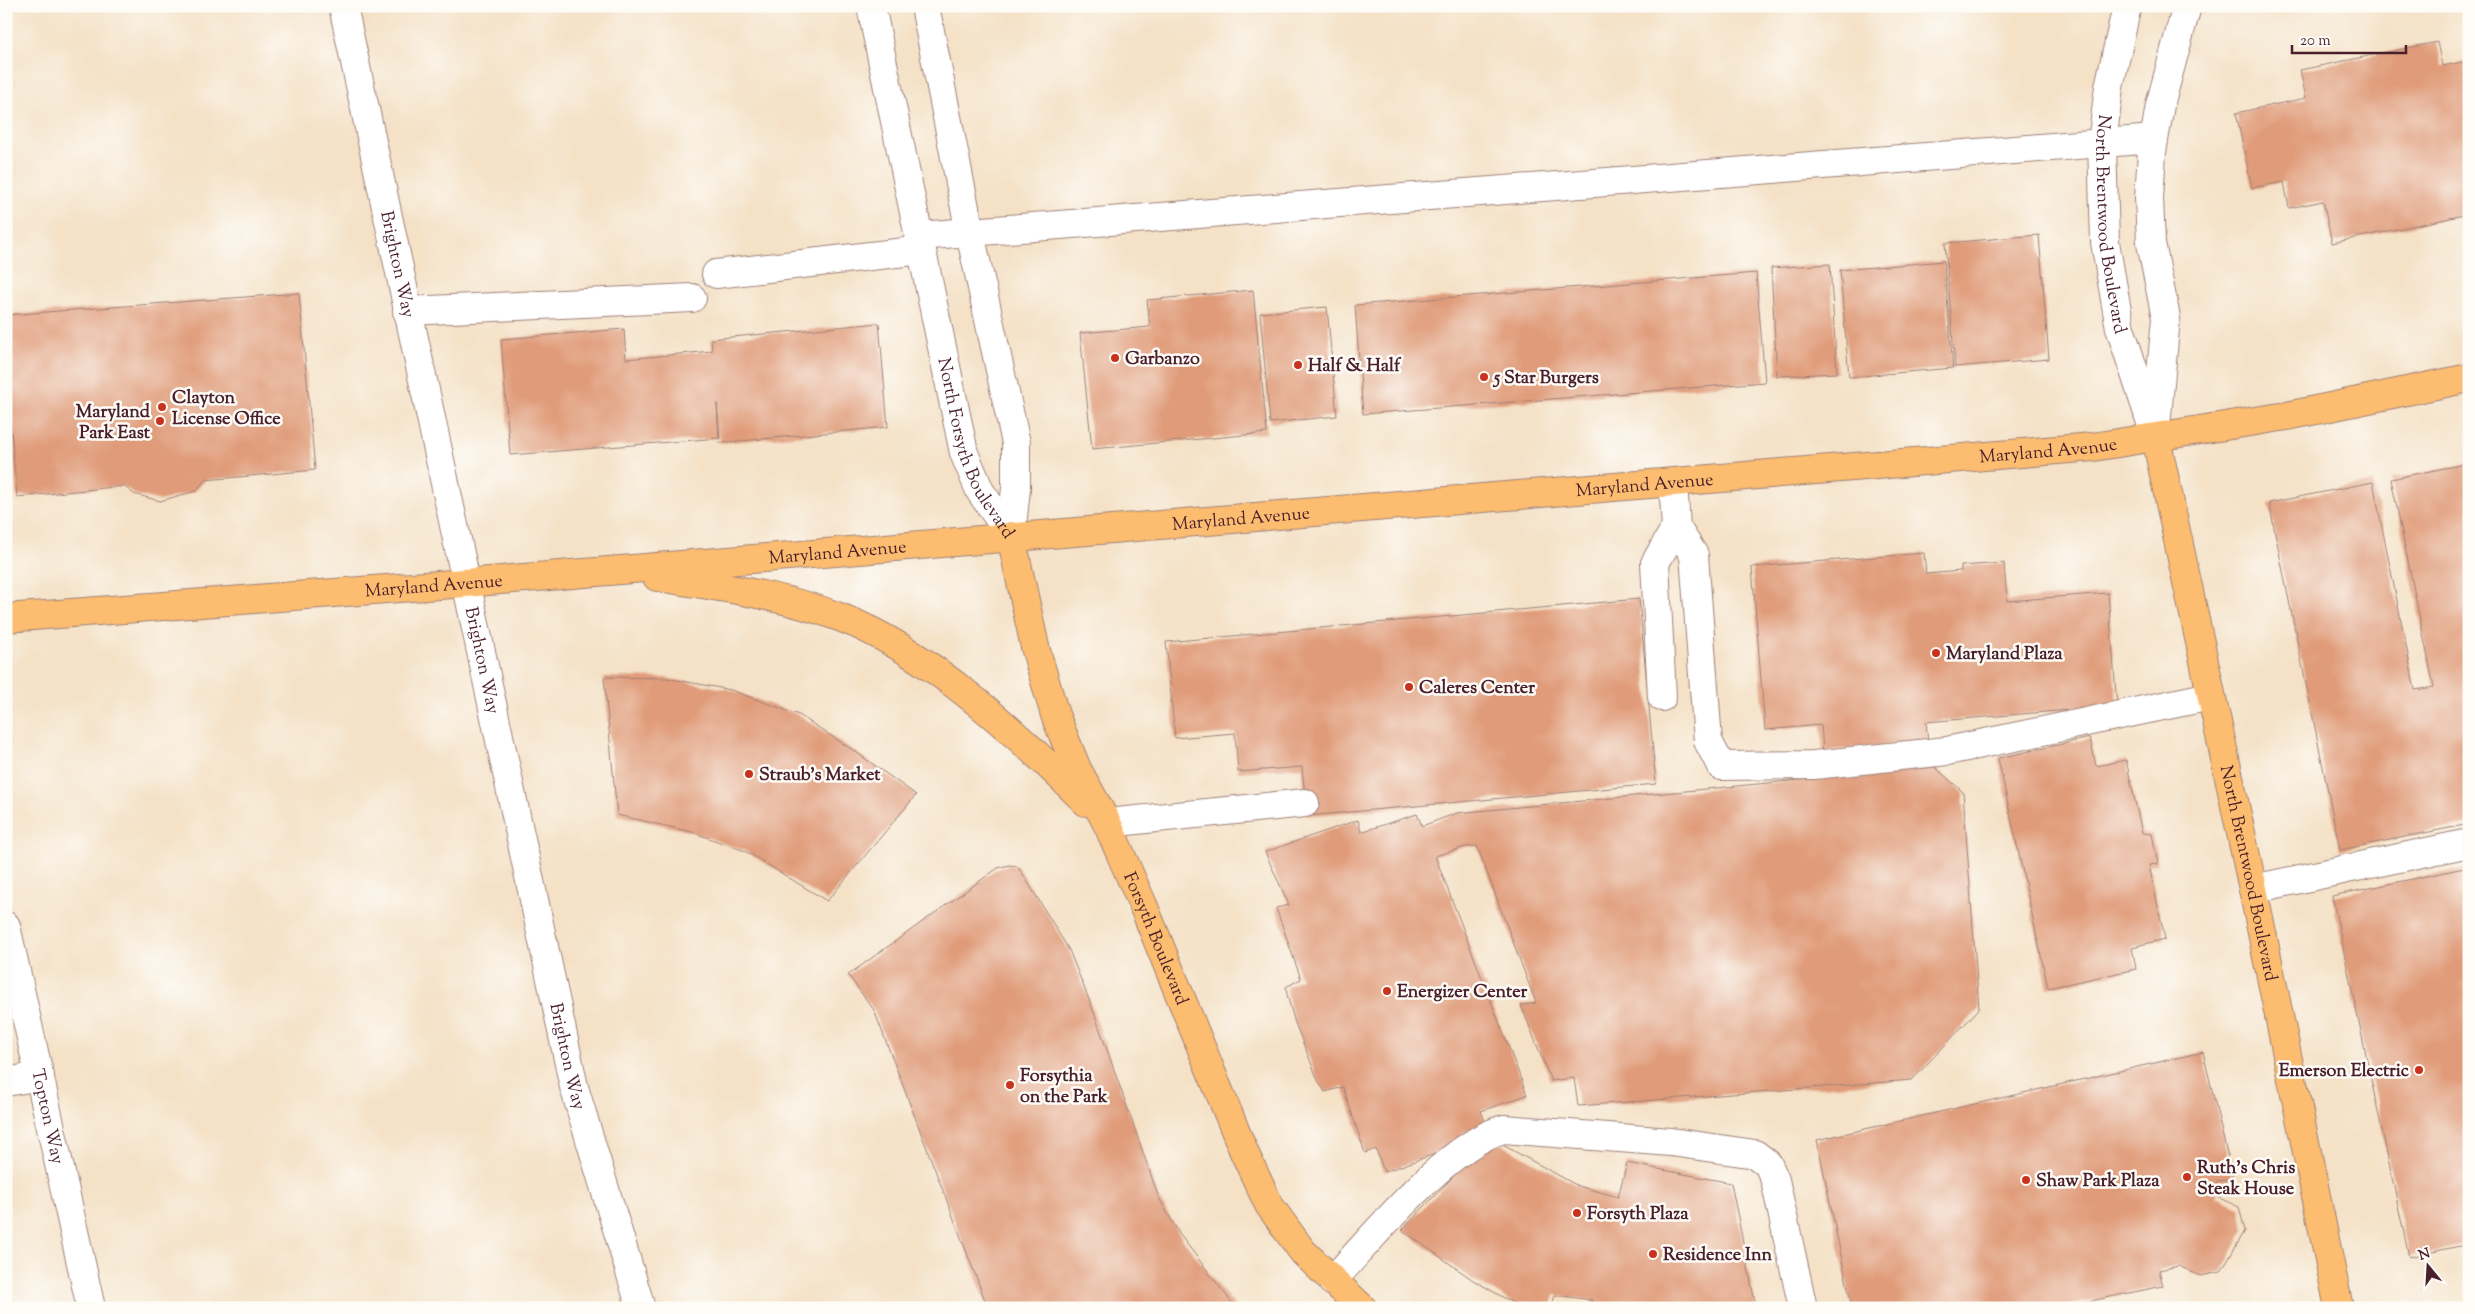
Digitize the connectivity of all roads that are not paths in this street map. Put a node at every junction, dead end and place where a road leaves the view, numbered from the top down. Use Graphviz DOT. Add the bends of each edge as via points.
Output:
graph roads {
  1 [pos="343,6"];
  2 [pos="871,6"];
  3 [pos="925,6"];
  4 [pos="2127,6"];
  5 [pos="2187,6"];
  6 [pos="2154,139"];
  7 [pos="2102,143"];
  8 [pos="970,233"];
  9 [pos="920,243"];
  10 [pos="716,274"];
  11 [pos="692,298"];
  12 [pos="407,311"];
  13 [pos="2469,378"];
  14 [pos="2156,438"];
  15 [pos="1673,482"];
  16 [pos="1676,527"];
  17 [pos="1011,536"];
  18 [pos="621,570"];
  19 [pos="466,584"];
  20 [pos="6,618"];
  21 [pos="2211,696"];
  22 [pos="1662,697"];
  23 [pos="1305,803"];
  24 [pos="1106,823"];
  25 [pos="2469,843"];
  26 [pos="2253,889"];
  27 [pos="6,926"];
  28 [pos="40,1076"];
  29 [pos="6,1082"];
  30 [pos="1332,1281"];
  31 [pos="91,1308"];
  32 [pos="641,1308"];
  33 [pos="1362,1308"];
  34 [pos="1803,1308"];
  35 [pos="2340,1308"];
  1 -- 12 [label="street, Brighton Way"];
  2 -- 9 [label="street, North Forsyth Boulevard"];
  3 -- 8 [label="street, North Forsyth Boulevard"];
  4 -- 7 [label="street, North Brentwood Boulevard" via="2109,87"];
  5 -- 6 [label="street, North Brentwood Boulevard"];
  6 -- 7 [label="street"];
  6 -- 14 [label="street, North Brentwood Boulevard" via="2149,198 2151,243 2166,318"];
  7 -- 8 [label="street"];
  7 -- 14 [label="street, North Brentwood Boulevard" via="2105,242 2118,318"];
  8 -- 9 [label="street"];
  8 -- 17 [label="street, North Forsyth Boulevard" via="1016,442"];
  9 -- 10 [label="street"];
  9 -- 17 [label="street, North Forsyth Boulevard" via="964,453 980,491"];
  11 -- 12 [label="street"];
  12 -- 19 [label="street, Brighton Way"];
  13 -- 14 [label="main road, Maryland Avenue" via="2287,416"];
  14 -- 15 [label="main road, Maryland Avenue"];
  14 -- 21 [label="main road, North Brentwood Boulevard"];
  15 -- 16 [label="street"];
  15 -- 17 [label="main road, Maryland Avenue"];
  16 -- 21 [label="street" via="1694,555 1708,741 1721,766 1814,765 1947,751"];
  16 -- 22 [label="street" via="1655,563"];
  17 -- 18 [label="main road, Maryland Avenue"];
  17 -- 24 [label="main road, Forsyth Boulevard" via="1035,647 1055,715"];
  18 -- 19 [label="main road, Maryland Avenue"];
  18 -- 24 [label="main road" via="793,601 844,618 898,646 949,680 1014,735"];
  19 -- 20 [label="main road, Maryland Avenue"];
  19 -- 32 [label="street, Brighton Way" via="574,1087"];
  21 -- 26 [label="main road, North Brentwood Boulevard"];
  23 -- 24 [label="street"];
  24 -- 30 [label="main road, Forsyth Boulevard" via="1269,1205 1303,1252"];
  25 -- 26 [label="street"];
  26 -- 35 [label="main road, North Brentwood Boulevard"];
  27 -- 28 [label="street, Topton Way"];
  28 -- 29 [label="street"];
  28 -- 31 [label="street, Topton Way"];
  30 -- 33 [label="main road, Forsyth Boulevard"];
  30 -- 34 [label="street" via="1456,1154 1480,1138 1504,1129 1671,1142 1755,1154 1768,1164 1775,1180"];
}
